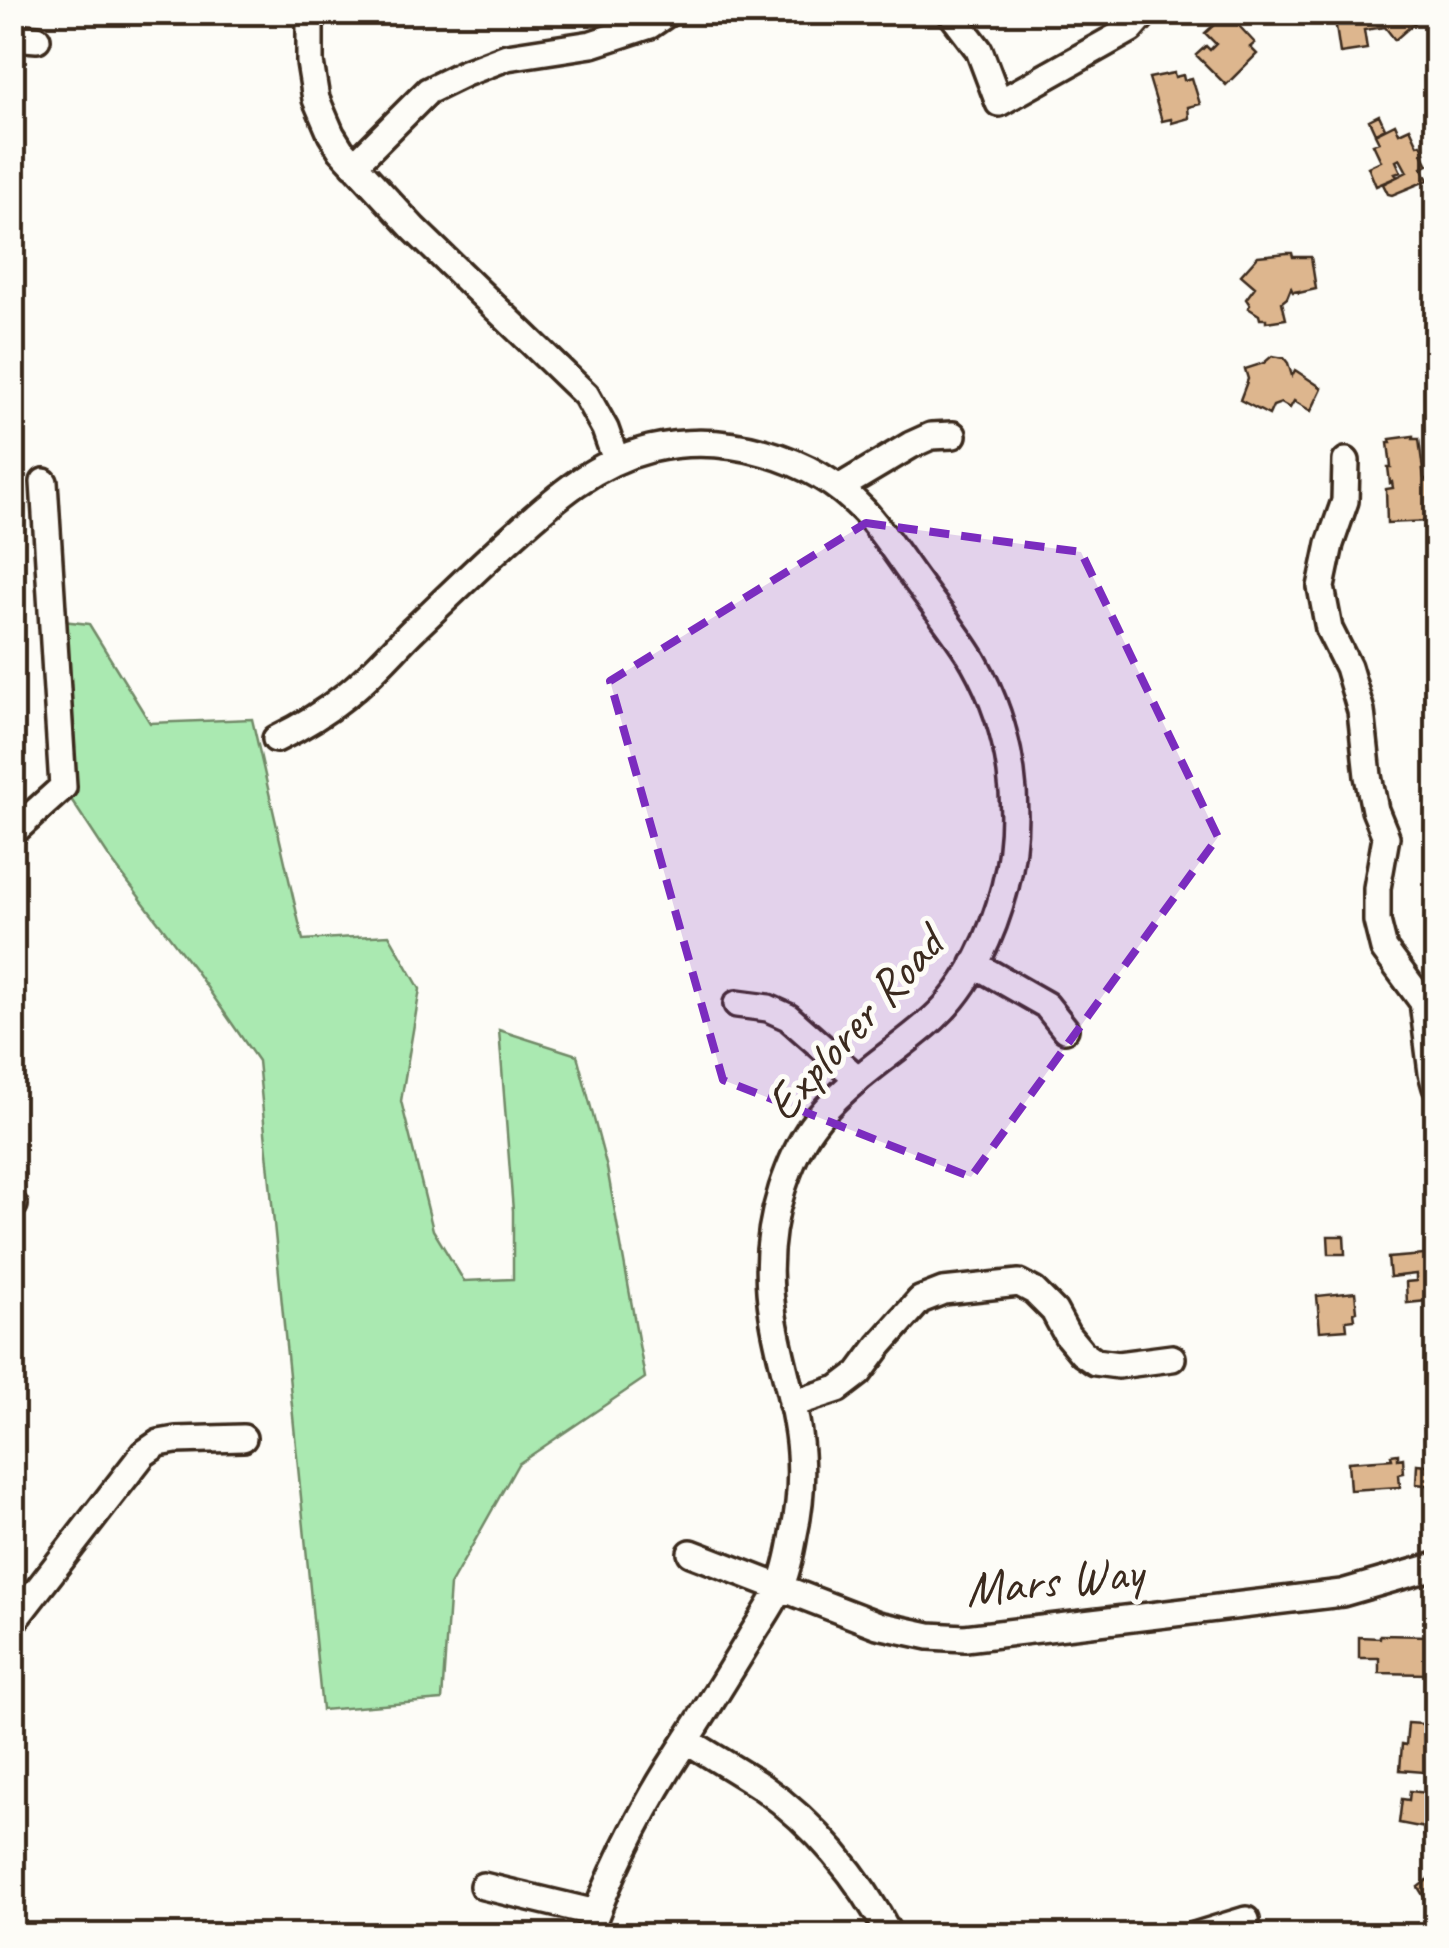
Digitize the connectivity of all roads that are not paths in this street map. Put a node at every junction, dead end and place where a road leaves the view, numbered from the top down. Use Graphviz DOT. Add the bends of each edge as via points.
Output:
graph roads {
  1 [pos="310,12"];
  2 [pos="669,12"];
  3 [pos="950,12"];
  4 [pos="1146,12"];
  5 [pos="354,165"];
  6 [pos="953,434"];
  7 [pos="616,460"];
  8 [pos="1346,461"];
  9 [pos="44,482"];
  10 [pos="840,488"];
  11 [pos="276,739"];
  12 [pos="12,833"];
  13 [pos="974,964"];
  14 [pos="737,1004"];
  15 [pos="1064,1029"];
  16 [pos="858,1079"];
  17 [pos="1436,1087"];
  18 [pos="1172,1358"];
  19 [pos="792,1404"];
  20 [pos="243,1438"];
  21 [pos="691,1553"];
  22 [pos="1436,1566"];
  23 [pos="781,1587"];
  24 [pos="12,1623"];
  25 [pos="688,1741"];
  26 [pos="483,1886"];
  27 [pos="1246,1920"];
  28 [pos="592,1924"];
  29 [pos="890,1936"];
  30 [pos="1194,1936"];
  1 -- 5 [label="street" via="316,99"];
  2 -- 5 [label="street" via="592,44 507,57 464,72 428,91"];
  3 -- 4 [label="street" via="979,50 999,102 1131,29"];
  5 -- 7 [label="street" via="586,395"];
  6 -- 10 [label="street" via="912,444"];
  7 -- 10 [label="street, Explorer Road" via="672,445 718,444 785,460"];
  7 -- 11 [label="street, Explorer Road" via="549,502 349,694"];
  8 -- 17 [label="street" via="1345,501 1321,587 1328,629 1361,711 1368,776 1386,837 1377,921 1384,949 1423,1002"];
  9 -- 12 [label="street" via="63,787"];
  10 -- 13 [label="street, Explorer Road" via="959,639 1002,730 1013,796 1010,862 997,915"];
  13 -- 15 [label="street" via="1046,1006"];
  13 -- 16 [label="street, Explorer Road" via="935,1017"];
  14 -- 16 [label="street" via="788,1017"];
  16 -- 19 [label="street, Explorer Road" via="813,1124 774,1216 770,1292"];
  18 -- 19 [label="street" via="1096,1362 1034,1291 1018,1283 942,1291 920,1300 838,1389"];
  19 -- 23 [label="street, Explorer Road" via="802,1493"];
  20 -- 24 [label="street" via="176,1440 143,1454"];
  21 -- 23 [label="street, Mars Way"];
  22 -- 23 [label="street, Mars Way" via="1342,1593 965,1638 878,1625"];
  23 -- 25 [label="street, Explorer Road"];
  25 -- 28 [label="street, Explorer Road" via="611,1876"];
  25 -- 29 [label="street" via="804,1822 858,1883"];
  26 -- 28 [label="street"];
  27 -- 30 [label="street"];
}
